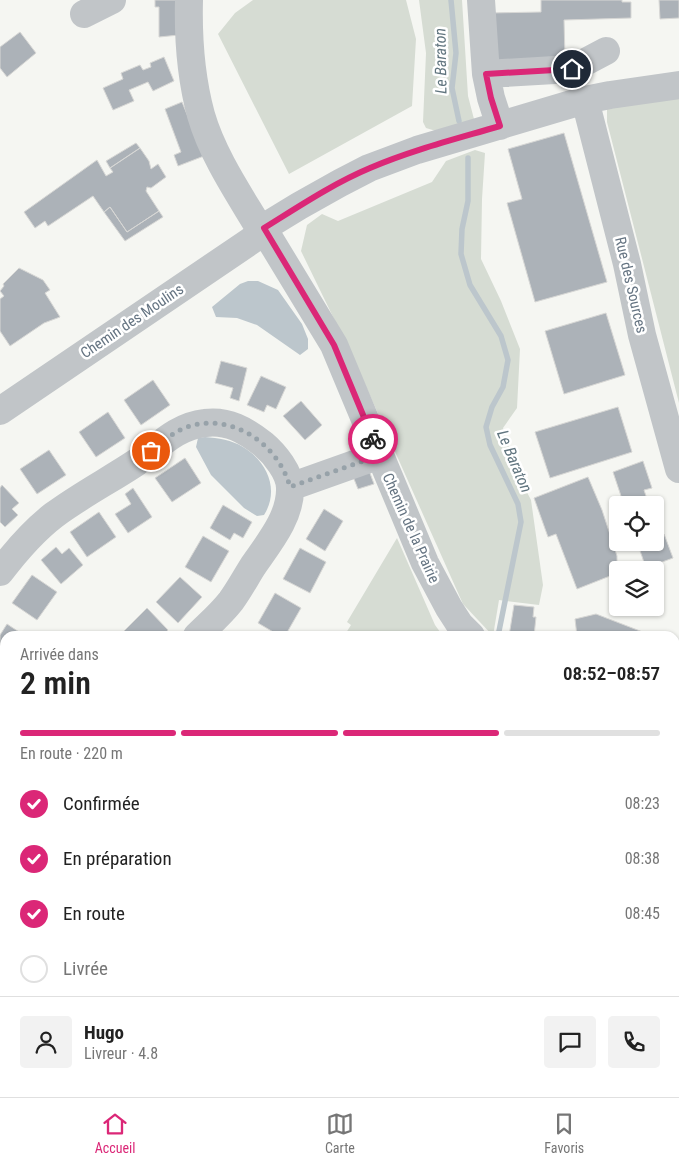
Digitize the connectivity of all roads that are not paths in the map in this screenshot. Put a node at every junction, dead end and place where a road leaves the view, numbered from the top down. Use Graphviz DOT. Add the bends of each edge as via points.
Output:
graph roads {
  1 [pos="112,0"];
  2 [pos="481,0"];
  3 [pos="195,4"];
  4 [pos="84,14"];
  5 [pos="606,51"];
  6 [pos="486,74"];
  7 [pos="679,85"];
  8 [pos="585,100"];
  9 [pos="500,126"];
  10 [pos="264,228"];
  11 [pos="0,411"];
  12 [pos="380,455"];
  13 [pos="679,469"];
  14 [pos="290,487"];
  15 [pos="0,572"];
  16 [pos="202,631"];
  17 [pos="466,631"];
  1 -- 4 [label="street"];
  2 -- 6 [label="street"];
  3 -- 10 [label="street, Chemin de la Prairie" via="193,75 201,115 230,179 255,222"];
  5 -- 6 [label="street" via="572,69"];
  6 -- 9 [label="street"];
  7 -- 8 [label="street, Chemin des Moulins"];
  8 -- 9 [label="street, Chemin des Moulins"];
  8 -- 13 [label="street, Rue des Sources" via="642,335"];
  9 -- 10 [label="street, Chemin des Moulins" via="416,150 369,168"];
  10 -- 11 [label="street, Chemin des Moulins" via="252,240"];
  10 -- 12 [label="street, Chemin de la Prairie" via="334,345"];
  12 -- 14 [label="street"];
  12 -- 17 [label="street, Chemin de la Prairie" via="437,587"];
  14 -- 15 [label="street" via="288,477 267,448 238,427 222,423 190,426 177,431 138,461 54,515 33,533"];
  14 -- 16 [label="street" via="288,503 277,531 231,601"];
}
